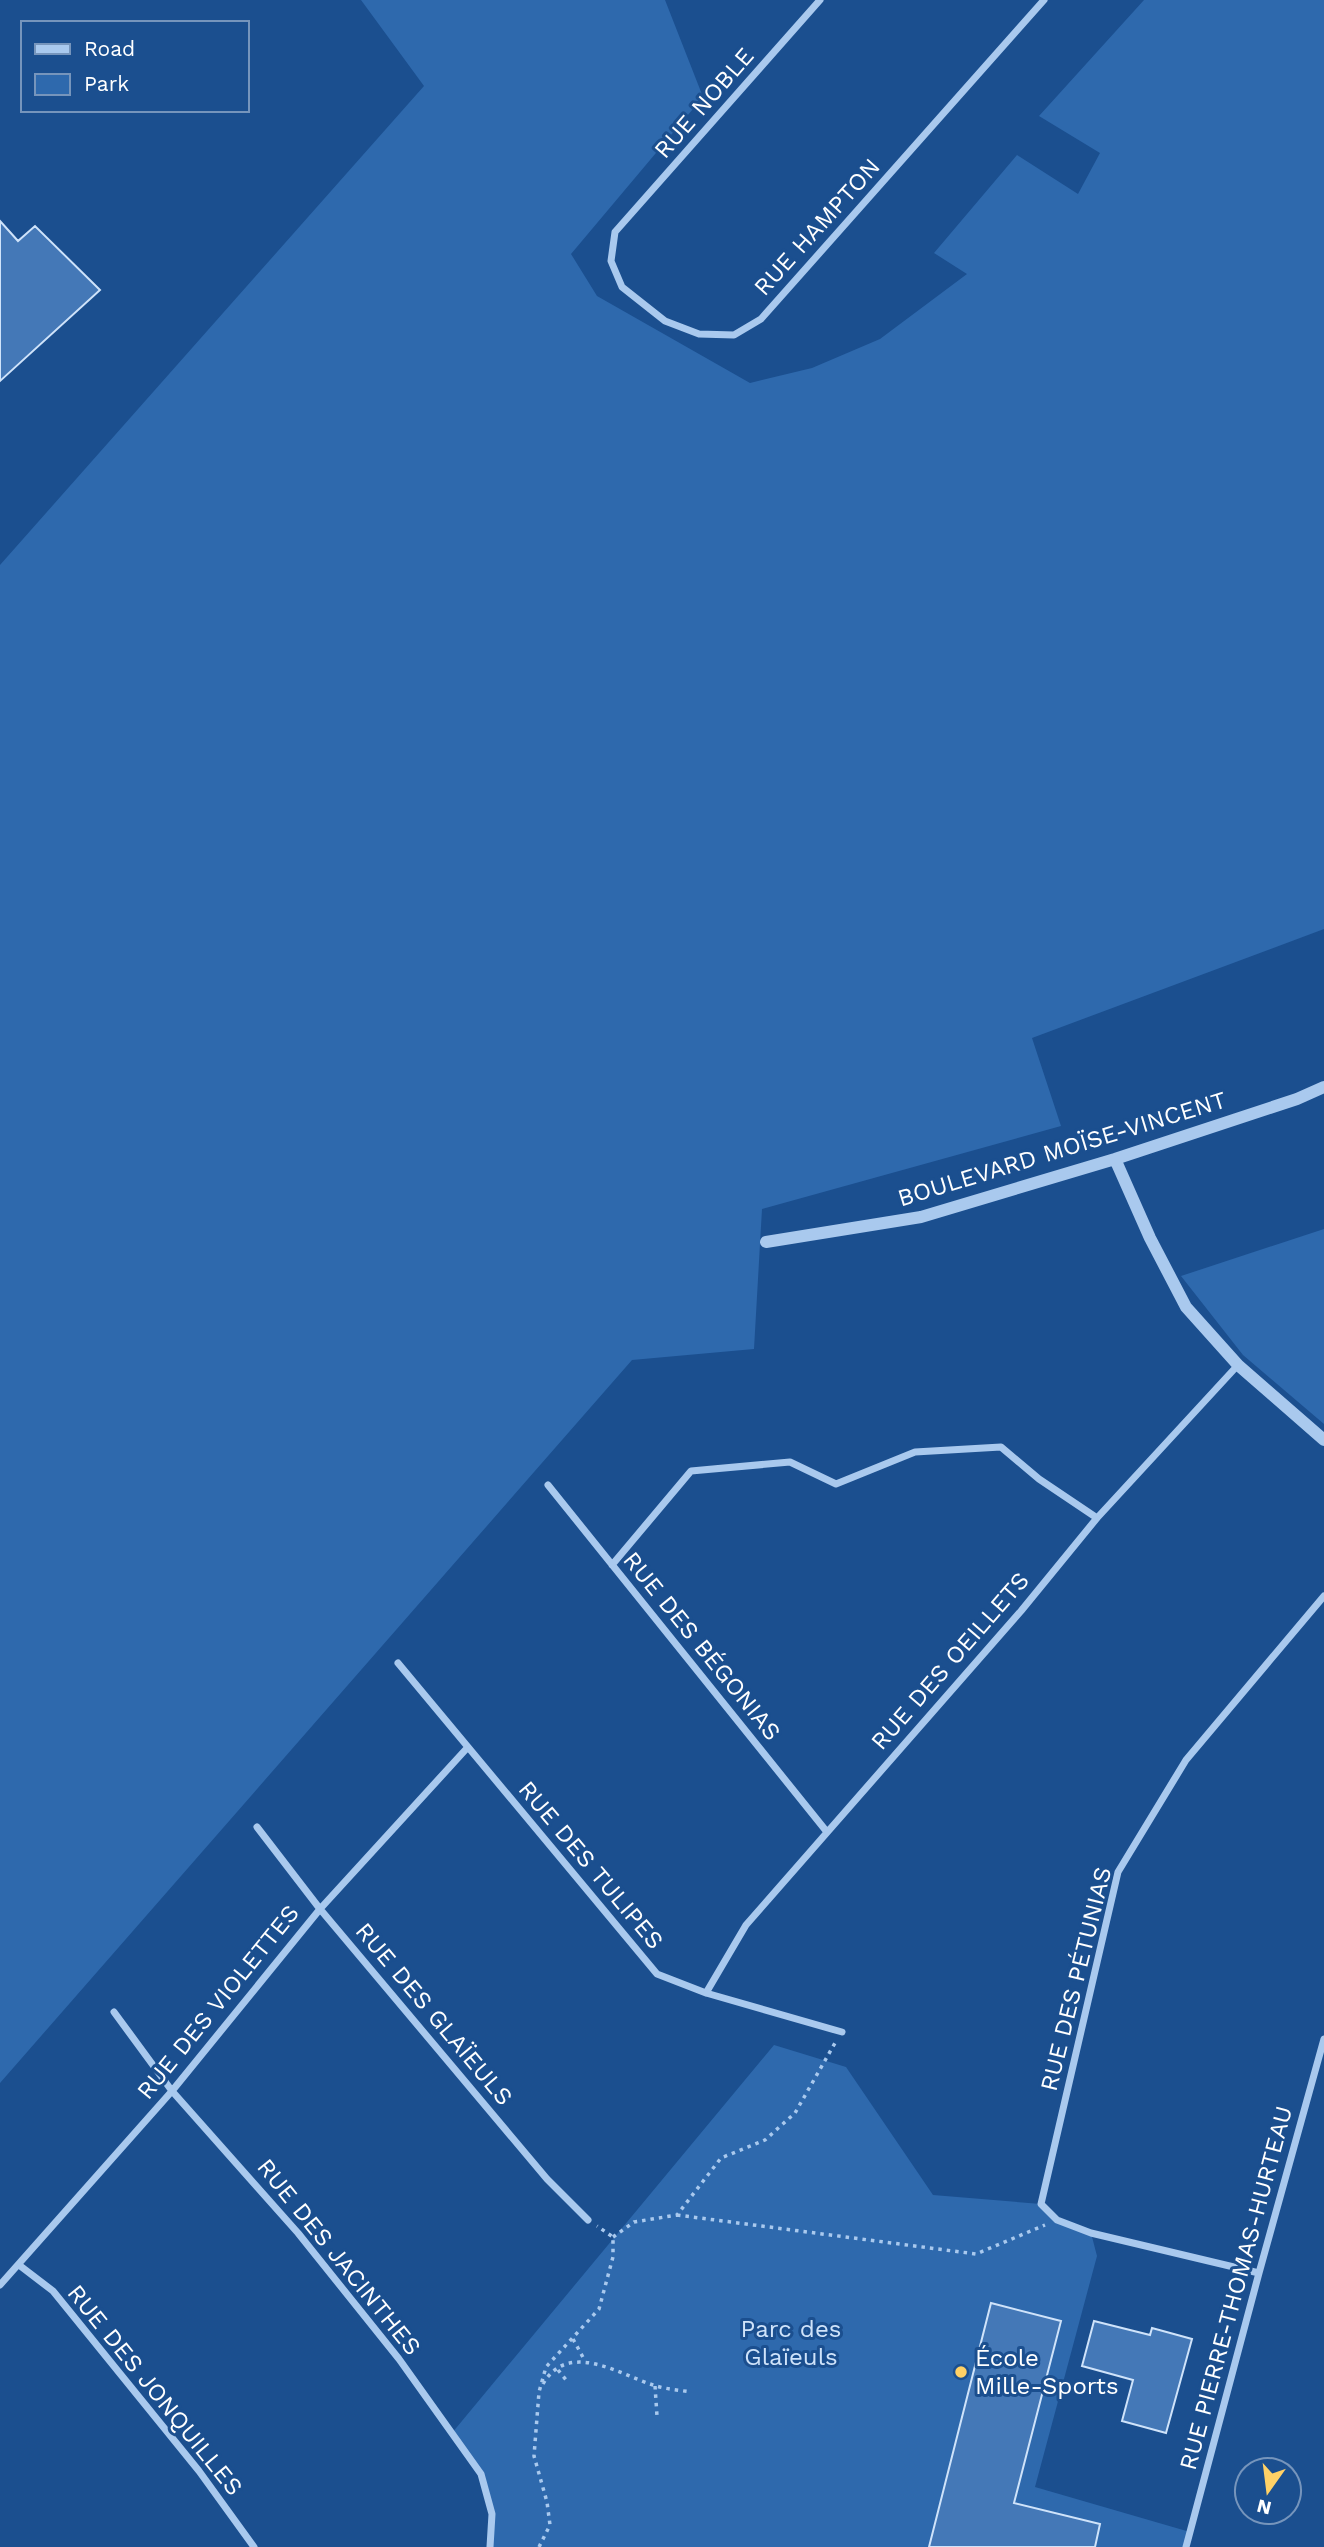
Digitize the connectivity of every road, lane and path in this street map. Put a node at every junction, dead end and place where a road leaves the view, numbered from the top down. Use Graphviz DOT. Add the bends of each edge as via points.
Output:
graph roads {
  1 [pos="820,0"];
  2 [pos="1044,0"];
  3 [pos="615,232"];
  4 [pos="1324,1087"];
  5 [pos="1115,1159"];
  6 [pos="766,1242"];
  7 [pos="1238,1365"];
  8 [pos="1324,1440"];
  9 [pos="548,1485"];
  10 [pos="1097,1518"];
  11 [pos="612,1565"];
  12 [pos="1324,1596"];
  13 [pos="398,1663"];
  14 [pos="468,1746"];
  15 [pos="257,1827"];
  16 [pos="827,1832"];
  17 [pos="320,1909"];
  18 [pos="706,1993"];
  19 [pos="114,2012"];
  20 [pos="842,2032"];
  21 [pos="1324,2039"];
  22 [pos="172,2091"];
  23 [pos="677,2214"];
  24 [pos="587,2220"];
  25 [pos="1057,2220"];
  26 [pos="613,2237"];
  27 [pos="19,2265"];
  28 [pos="1259,2273"];
  29 [pos="0,2285"];
  30 [pos="573,2339"];
  31 [pos="585,2361"];
  32 [pos="558,2370"];
  33 [pos="567,2381"];
  34 [pos="655,2386"];
  35 [pos="539,2392"];
  36 [pos="691,2392"];
  37 [pos="657,2416"];
  38 [pos="254,2547"];
  39 [pos="490,2547"];
  40 [pos="539,2547"];
  41 [pos="1186,2547"];
  1 -- 3 [label="street, RUE NOBLE"];
  2 -- 3 [label="street, RUE HAMPTON" via="761,319 734,335 699,334 664,321 622,287 611,261"];
  4 -- 5 [label="street, BOULEVARD MOÏSE-VINCENT"];
  5 -- 6 [label="street, BOULEVARD MOÏSE-VINCENT" via="921,1217"];
  5 -- 7 [label="street" via="1186,1307"];
  7 -- 8 [label="street"];
  7 -- 10 [label="street, RUE DES OEILLETS"];
  9 -- 11 [label="street, RUE DES BÉGONIAS"];
  10 -- 11 [label="street" via="1001,1447 915,1452 836,1484 790,1462 691,1471"];
  10 -- 16 [label="street, RUE DES OEILLETS"];
  11 -- 16 [label="street, RUE DES BÉGONIAS"];
  12 -- 25 [label="street, RUE DES PÉTUNIAS" via="1186,1760 1118,1872 1041,2204"];
  13 -- 14 [label="street, RUE DES TULIPES"];
  14 -- 17 [label="street, RUE DES VIOLETTES"];
  14 -- 18 [label="street, RUE DES TULIPES" via="657,1974"];
  15 -- 17 [label="street, RUE DES GLAÏEULS"];
  16 -- 18 [label="street, RUE DES OEILLETS" via="746,1925"];
  17 -- 22 [label="street, RUE DES VIOLETTES"];
  17 -- 24 [label="street, RUE DES GLAÏEULS" via="547,2179"];
  18 -- 20 [label="street, RUE DES TULIPES"];
  19 -- 22 [label="street, RUE DES JACINTHES"];
  20 -- 23 [label="path" via="795,2113 765,2140 721,2158"];
  21 -- 28 [label="street, RUE PIERRE-THOMAS-HURTEAU"];
  22 -- 27 [label="street, RUE DES VIOLETTES"];
  22 -- 39 [label="street, RUE DES JACINTHES" via="298,2233 399,2359 481,2474 492,2514"];
  23 -- 25 [label="path" via="976,2254"];
  23 -- 26 [label="path" via="634,2222"];
  24 -- 26 [label="path"];
  25 -- 28 [label="street" via="1091,2233"];
  26 -- 30 [label="path" via="613,2257 599,2309"];
  27 -- 29 [label="street, RUE DES VIOLETTES"];
  27 -- 38 [label="street, RUE DES JONQUILLES" via="53,2291"];
  28 -- 41 [label="street, RUE PIERRE-THOMAS-HURTEAU"];
  30 -- 31 [label="path"];
  30 -- 35 [label="path" via="546,2367"];
  31 -- 32 [label="path"];
  31 -- 34 [label="path"];
  32 -- 33 [label="path"];
  32 -- 35 [label="path" via="548,2376"];
  34 -- 36 [label="path"];
  34 -- 37 [label="path"];
  35 -- 40 [label="path" via="534,2456 550,2525"];
}
